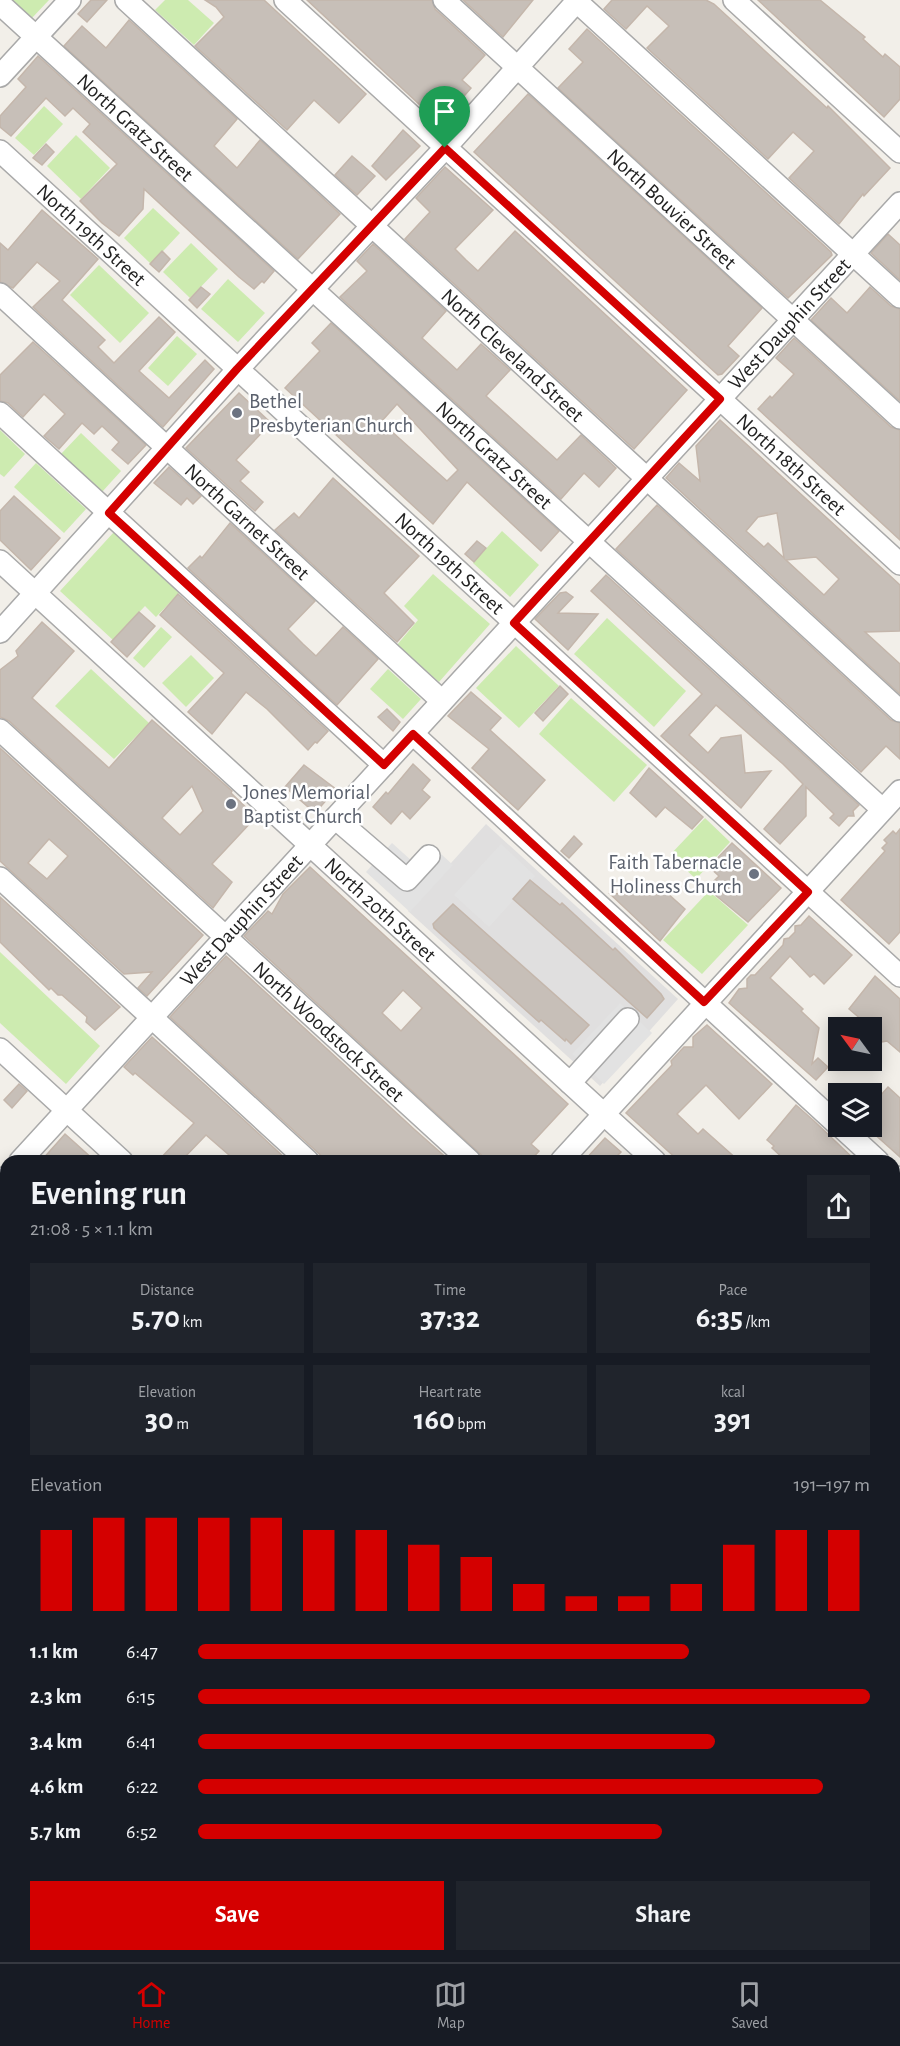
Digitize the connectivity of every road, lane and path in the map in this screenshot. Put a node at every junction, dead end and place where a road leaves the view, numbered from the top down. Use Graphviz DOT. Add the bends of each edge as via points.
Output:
graph roads {
  1 [pos="70,0"];
  2 [pos="126,0"];
  3 [pos="285,0"];
  4 [pos="444,0"];
  5 [pos="577,0"];
  6 [pos="734,0"];
  7 [pos="0,4"];
  8 [pos="36,37"];
  9 [pos="518,68"];
  10 [pos="0,76"];
  11 [pos="445,148"];
  12 [pos="0,151"];
  13 [pos="900,153"];
  14 [pos="900,203"];
  15 [pos="372,224"];
  16 [pos="853,254"];
  17 [pos="313,290"];
  18 [pos="0,294"];
  19 [pos="900,297"];
  20 [pos="793,320"];
  21 [pos="237,369"];
  22 [pos="720,399"];
  23 [pos="0,413"];
  24 [pos="900,418"];
  25 [pos="167,449"];
  26 [pos="646,479"];
  27 [pos="109,513"];
  28 [pos="589,541"];
  29 [pos="0,561"];
  30 [pos="900,564"];
  31 [pos="35,593"];
  32 [pos="514,623"];
  33 [pos="0,632"];
  34 [pos="442,701"];
  35 [pos="900,711"];
  36 [pos="0,730"];
  37 [pos="413,734"];
  38 [pos="384,765"];
  39 [pos="900,791"];
  40 [pos="882,809"];
  41 [pos="335,818"];
  42 [pos="310,845"];
  43 [pos="429,856"];
  44 [pos="0,878"];
  45 [pos="808,892"];
  46 [pos="225,938"];
  47 [pos="900,976"];
  48 [pos="704,1002"];
  49 [pos="153,1017"];
  50 [pos="628,1018"];
  51 [pos="0,1049"];
  52 [pos="570,1083"];
  53 [pos="67,1110"];
  54 [pos="604,1114"];
  55 [pos="828,1116"];
  56 [pos="851,1137"];
  57 [pos="26,1155"];
  58 [pos="116,1155"];
  59 [pos="302,1155"];
  60 [pos="463,1155"];
  61 [pos="566,1155"];
  62 [pos="648,1155"];
  63 [pos="871,1155"];
  1 -- 8 [label="street"];
  2 -- 15 [label="street, North Cleveland Street"];
  3 -- 11 [label="street, North 18th Street"];
  4 -- 9 [label="street, North Bouvier Street"];
  5 -- 9 [label="street"];
  5 -- 16 [label="street"];
  6 -- 13 [label="street"];
  7 -- 8 [label="street, North Gratz Street"];
  8 -- 10 [label="street"];
  8 -- 17 [label="street, North Gratz Street"];
  9 -- 11 [label="street"];
  9 -- 20 [label="street, North Bouvier Street"];
  11 -- 15 [label="street"];
  11 -- 22 [label="street, North 18th Street"];
  12 -- 21 [label="street, North 19th Street"];
  14 -- 16 [label="street, West Dauphin Street"];
  15 -- 17 [label="street"];
  15 -- 26 [label="street, North Cleveland Street"];
  16 -- 19 [label="street"];
  16 -- 20 [label="street, West Dauphin Street"];
  17 -- 21 [label="street"];
  17 -- 28 [label="street, North Gratz Street"];
  18 -- 25 [label="street, North Garnet Street"];
  20 -- 22 [label="street, West Dauphin Street"];
  20 -- 24 [label="street, North Bouvier Street"];
  21 -- 25 [label="street"];
  21 -- 32 [label="street, North 19th Street"];
  22 -- 26 [label="street, West Dauphin Street"];
  22 -- 30 [label="street, North 18th Street"];
  23 -- 27 [label="street"];
  25 -- 27 [label="street"];
  25 -- 34 [label="street, North Garnet Street"];
  26 -- 28 [label="street, West Dauphin Street"];
  26 -- 35 [label="street, North Cleveland Street"];
  27 -- 31 [label="street"];
  27 -- 38 [label="street"];
  28 -- 32 [label="street, West Dauphin Street"];
  28 -- 40 [label="street, North Gratz Street"];
  29 -- 31 [label="street, North 20th Street"];
  31 -- 33 [label="street"];
  31 -- 42 [label="street, North 20th Street"];
  32 -- 34 [label="street, West Dauphin Street"];
  32 -- 45 [label="street, North 19th Street"];
  34 -- 37 [label="street, West Dauphin Street"];
  36 -- 46 [label="street, North Woodstock Street"];
  37 -- 38 [label="street, West Dauphin Street"];
  37 -- 48 [label="street"];
  38 -- 41 [label="street, West Dauphin Street"];
  39 -- 40 [label="street"];
  40 -- 45 [label="street"];
  41 -- 42 [label="street, West Dauphin Street"];
  41 -- 43 [label="street" via="406,880"];
  42 -- 46 [label="street, West Dauphin Street"];
  42 -- 52 [label="street, North 20th Street"];
  44 -- 49 [label="street"];
  45 -- 47 [label="street, North 19th Street"];
  45 -- 48 [label="street"];
  46 -- 49 [label="street, West Dauphin Street"];
  46 -- 60 [label="street, North Woodstock Street"];
  48 -- 54 [label="street"];
  48 -- 55 [label="street"];
  49 -- 53 [label="street, West Dauphin Street"];
  49 -- 59 [label="street"];
  50 -- 52 [label="street"];
  51 -- 53 [label="street"];
  52 -- 54 [label="street, North 20th Street"];
  53 -- 57 [label="street, West Dauphin Street"];
  53 -- 58 [label="street"];
  54 -- 61 [label="street"];
  54 -- 62 [label="street, North 20th Street"];
  56 -- 63 [label="street"];
}
